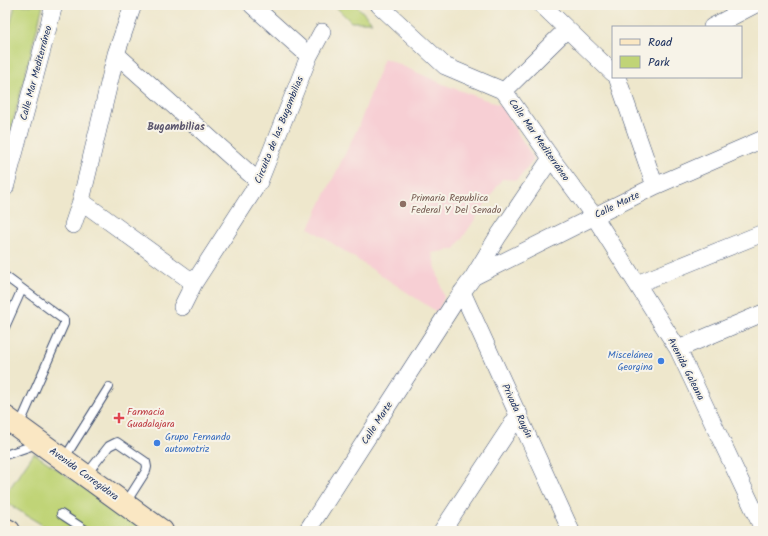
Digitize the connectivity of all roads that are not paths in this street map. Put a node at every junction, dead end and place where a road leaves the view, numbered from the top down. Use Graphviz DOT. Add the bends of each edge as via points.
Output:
graph roads {
  1 [pos="54,5"];
  2 [pos="133,5"];
  3 [pos="252,5"];
  4 [pos="379,5"];
  5 [pos="754,5"];
  6 [pos="544,6"];
  7 [pos="714,26"];
  8 [pos="567,29"];
  9 [pos="322,32"];
  10 [pos="116,54"];
  11 [pos="309,56"];
  12 [pos="612,72"];
  13 [pos="618,78"];
  14 [pos="504,92"];
  15 [pos="763,139"];
  16 [pos="551,158"];
  17 [pos="259,182"];
  18 [pos="655,186"];
  19 [pos="5,188"];
  20 [pos="81,201"];
  21 [pos="594,216"];
  22 [pos="73,225"];
  23 [pos="763,233"];
  24 [pos="5,276"];
  25 [pos="474,276"];
  26 [pos="194,283"];
  27 [pos="637,284"];
  28 [pos="22,289"];
  29 [pos="462,292"];
  30 [pos="182,308"];
  31 [pos="763,313"];
  32 [pos="5,327"];
  33 [pos="678,349"];
  34 [pos="109,387"];
  35 [pos="519,414"];
  36 [pos="12,422"];
  37 [pos="40,443"];
  38 [pos="5,455"];
  39 [pos="63,460"];
  40 [pos="86,476"];
  41 [pos="125,504"];
  42 [pos="61,514"];
  43 [pos="566,528"];
  44 [pos="5,529"];
  45 [pos="763,529"];
  46 [pos="9,531"];
  47 [pos="87,531"];
  48 [pos="162,531"];
  49 [pos="307,531"];
  50 [pos="442,531"];
  1 -- 19 [label="street, Calle Mar Mediterráneo"];
  2 -- 10 [label="street"];
  3 -- 11 [label="street"];
  4 -- 14 [label="street, Calle Mar Mediterráneo" via="445,66"];
  5 -- 7 [label="street"];
  6 -- 8 [label="street"];
  8 -- 12 [label="street"];
  8 -- 14 [label="street"];
  9 -- 11 [label="street, Circuito de las Bugambilias"];
  10 -- 17 [label="street"];
  10 -- 20 [label="street"];
  11 -- 17 [label="street, Circuito de las Bugambilias"];
  13 -- 18 [label="street"];
  14 -- 16 [label="street, Calle Mar Mediterráneo"];
  15 -- 18 [label="street, Calle Marte"];
  16 -- 21 [label="street, Calle Mar Mediterráneo"];
  16 -- 25 [label="street, Calle Marte"];
  17 -- 26 [label="street, Circuito de las Bugambilias"];
  18 -- 21 [label="street, Calle Marte"];
  20 -- 22 [label="street"];
  20 -- 26 [label="street"];
  21 -- 25 [label="street, Calle Marte"];
  21 -- 27 [label="street, Avenida Galeana"];
  23 -- 27 [label="street"];
  24 -- 28 [label="lane"];
  25 -- 29 [label="street, Calle Marte"];
  26 -- 30 [label="street, Circuito de las Bugambilias"];
  27 -- 33 [label="street, Avenida Galeana"];
  28 -- 32 [label="lane"];
  28 -- 36 [label="lane" via="61,317 64,324"];
  29 -- 35 [label="street, Privada Rayón"];
  29 -- 49 [label="street, Calle Marte"];
  31 -- 33 [label="street"];
  33 -- 45 [label="street, Avenida Galeana"];
  34 -- 39 [label="lane"];
  35 -- 43 [label="street, Privada Rayón"];
  35 -- 50 [label="street"];
  36 -- 37 [label="main road, Avenida Corregidora"];
  37 -- 38 [label="lane"];
  37 -- 39 [label="main road, Avenida Corregidora"];
  39 -- 40 [label="main road, Avenida Corregidora"];
  40 -- 41 [label="main road, Avenida Corregidora"];
  40 -- 41 [label="lane" via="109,446 117,442 146,462 146,471"];
  41 -- 48 [label="main road, Avenida Corregidora"];
  42 -- 47 [label="lane"];
  44 -- 46 [label="main road"];
}
